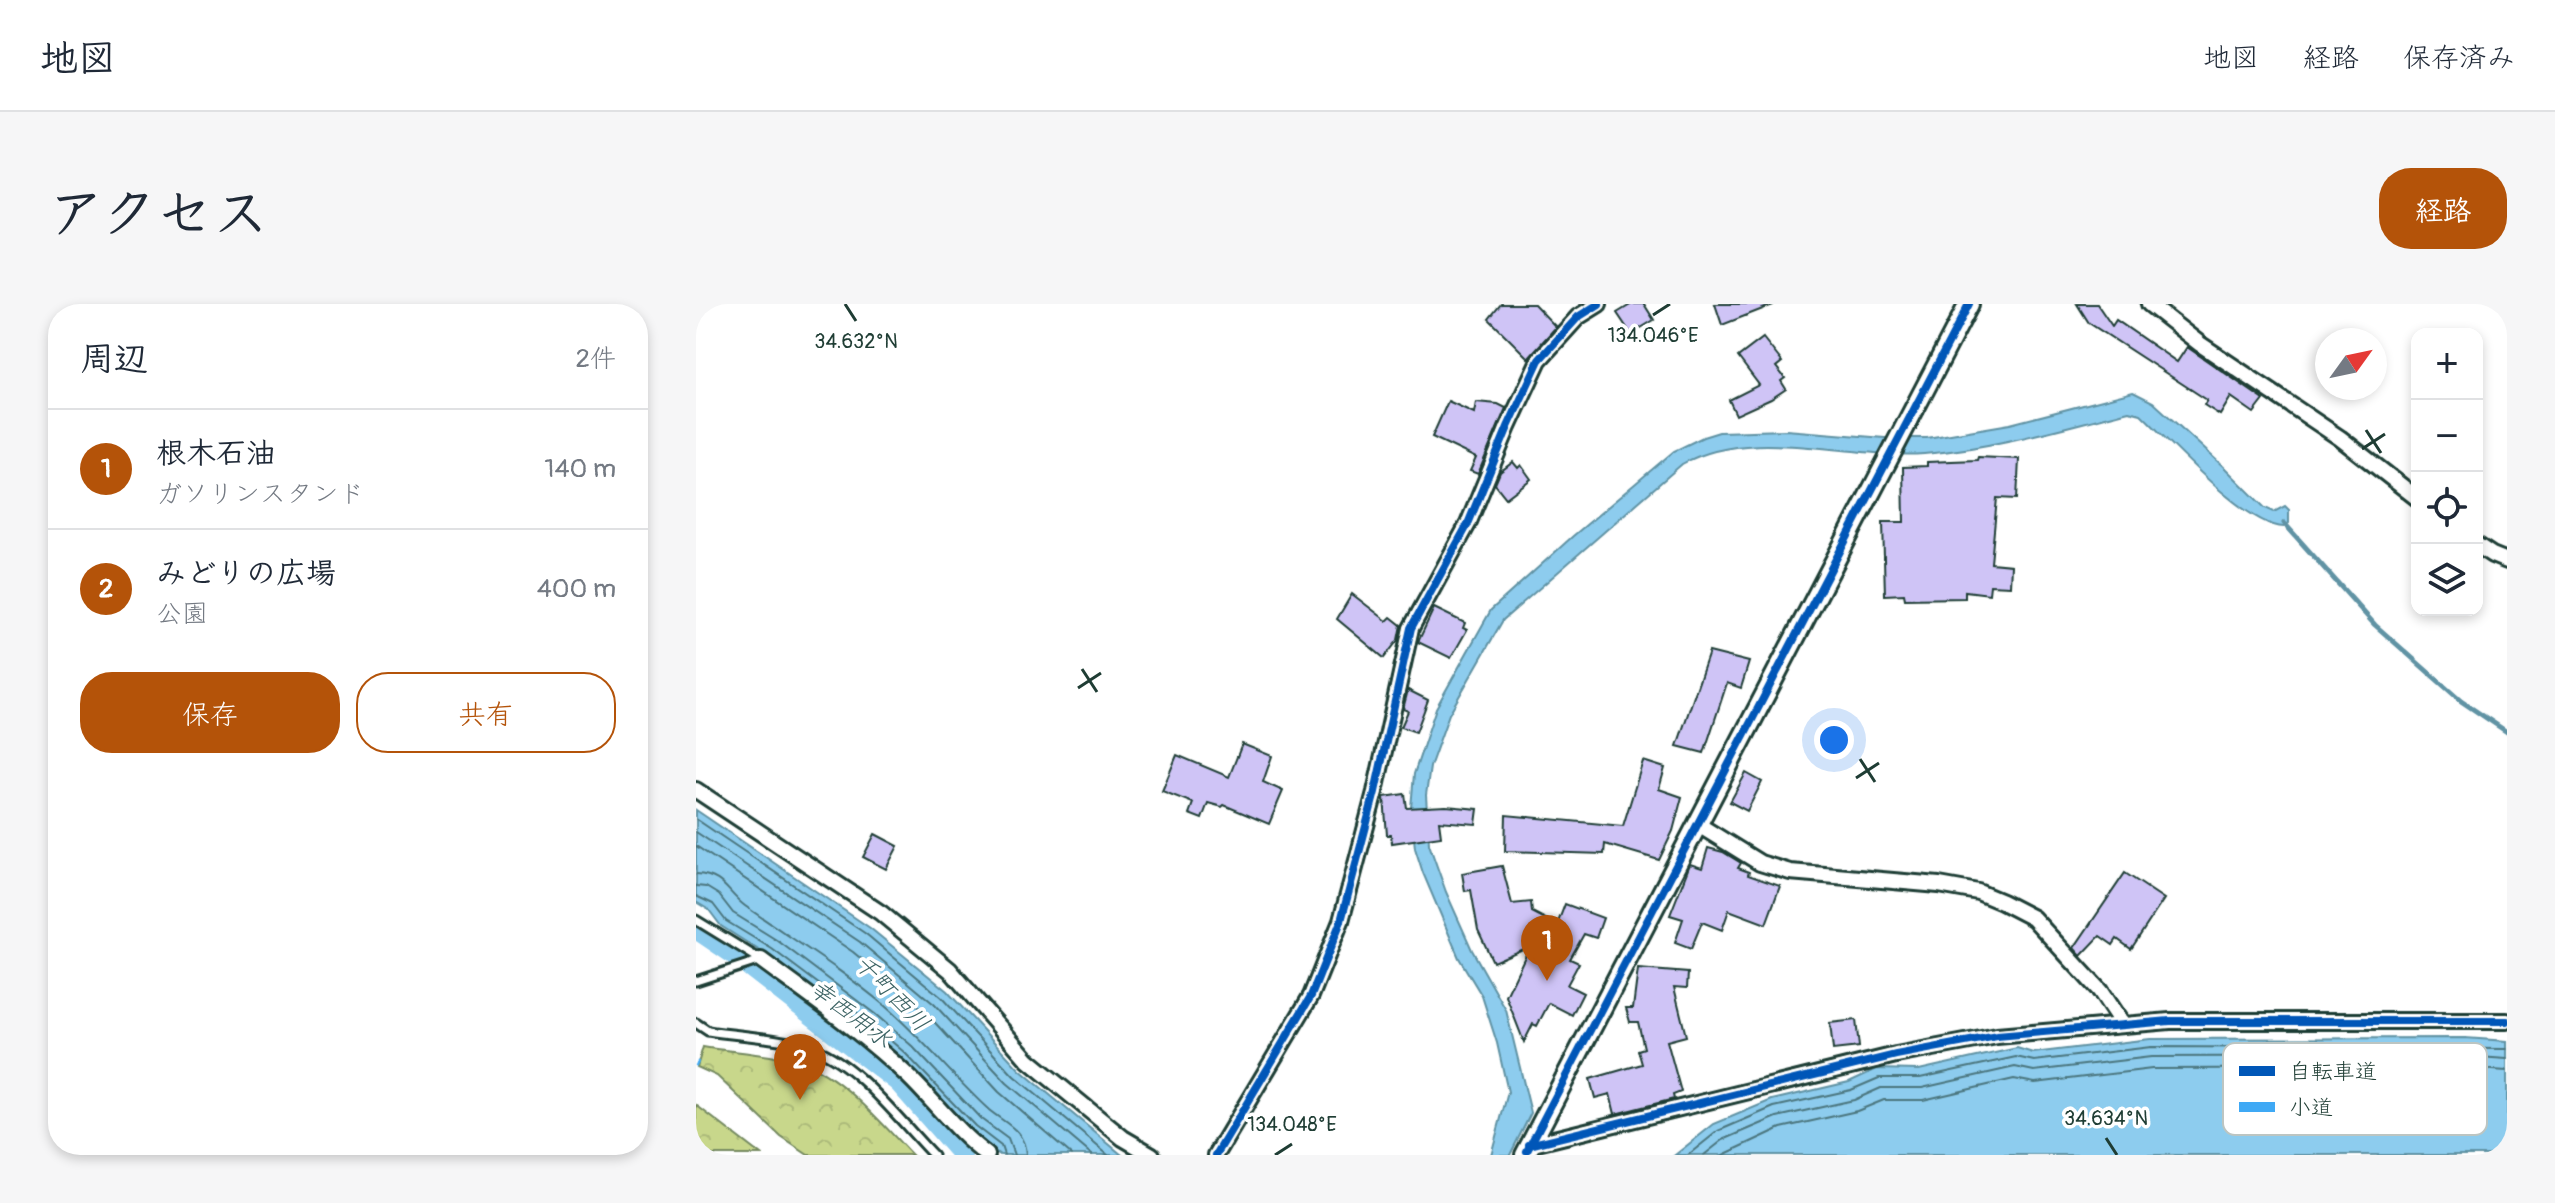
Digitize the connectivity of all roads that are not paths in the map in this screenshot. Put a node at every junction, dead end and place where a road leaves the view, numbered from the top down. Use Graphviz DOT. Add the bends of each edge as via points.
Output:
graph roads {
  1 [pos="1599,304"];
  2 [pos="1969,304"];
  3 [pos="2149,304"];
  4 [pos="2411,493"];
  5 [pos="2483,549"];
  6 [pos="2507,561"];
  7 [pos="696,790"];
  8 [pos="1697,824"];
  9 [pos="696,920"];
  10 [pos="758,960"];
  11 [pos="696,981"];
  12 [pos="2507,1021"];
  13 [pos="696,1023"];
  14 [pos="2122,1024"];
  15 [pos="1527,1150"];
  16 [pos="933,1155"];
  17 [pos="987,1155"];
  18 [pos="1152,1155"];
  19 [pos="1216,1155"];
  1 -- 19 [label="street" via="1578,317 1539,360 1468,524 1411,628 1341,921 1311,996"];
  2 -- 8 [label="street"];
  3 -- 4 [label="street"];
  5 -- 6 [label="street"];
  7 -- 18 [label="street" via="881,913 950,970 1028,1060 1123,1138"];
  8 -- 14 [label="street" via="1760,863 1790,872 1939,885 2002,902 2033,918 2100,991"];
  8 -- 15 [label="street"];
  9 -- 10 [label="lane"];
  10 -- 11 [label="lane"];
  10 -- 17 [label="street" via="869,1040"];
  12 -- 14 [label="street"];
  13 -- 16 [label="lane" via="708,1031 828,1054"];
  14 -- 15 [label="street" via="1997,1036 1896,1055"];
}
